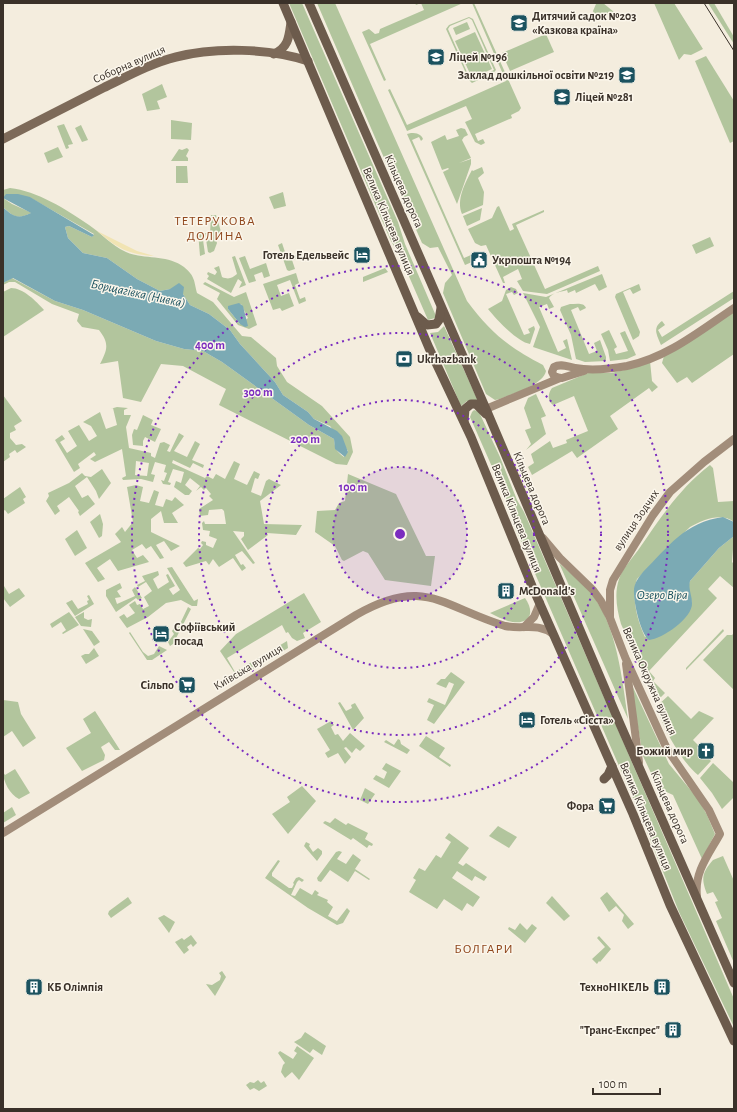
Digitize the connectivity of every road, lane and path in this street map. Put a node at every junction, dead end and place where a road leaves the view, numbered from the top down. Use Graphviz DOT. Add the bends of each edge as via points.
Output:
graph roads {
  1 [pos="283,3"];
  2 [pos="308,3"];
  3 [pos="291,22"];
  4 [pos="274,54"];
  5 [pos="308,61"];
  6 [pos="3,139"];
  7 [pos="441,308"];
  8 [pos="734,308"];
  9 [pos="415,313"];
  10 [pos="562,366"];
  11 [pos="588,369"];
  12 [pos="552,372"];
  13 [pos="561,378"];
  14 [pos="544,384"];
  15 [pos="488,413"];
  16 [pos="464,422"];
  17 [pos="734,439"];
  18 [pos="538,533"];
  19 [pos="540,604"];
  20 [pos="610,618"];
  21 [pos="523,628"];
  22 [pos="553,634"];
  23 [pos="625,657"];
  24 [pos="612,766"];
  25 [pos="640,769"];
  26 [pos="604,779"];
  27 [pos="3,833"];
  28 [pos="697,897"];
  29 [pos="734,983"];
  30 [pos="734,1041"];
  1 -- 3 [label="highway, Велика Кільцева вулиця"];
  2 -- 7 [label="highway, Кільцева дорога"];
  3 -- 4 [label="main road" via="285,47"];
  3 -- 5 [label="highway, Велика Кільцева вулиця"];
  4 -- 5 [label="main road, Соборна вулиця" via="294,56"];
  4 -- 6 [label="main road, Соборна вулиця" via="219,51 174,57 124,78"];
  5 -- 9 [label="highway, Велика Кільцева вулиця"];
  7 -- 9 [label="highway" via="439,320 432,326 423,322"];
  7 -- 15 [label="highway, Кільцева дорога"];
  8 -- 11 [label="main road" via="692,336 652,358 628,366"];
  9 -- 16 [label="highway, Велика Кільцева вулиця"];
  10 -- 11 [label="main road"];
  10 -- 12 [label="main road" via="554,367"];
  10 -- 13 [label="main road" via="566,371"];
  11 -- 13 [label="main road"];
  12 -- 13 [label="main road" via="555,378"];
  12 -- 14 [label="main road"];
  13 -- 14 [label="main road"];
  14 -- 15 [label="main road"];
  15 -- 16 [label="highway" via="471,404 465,409"];
  15 -- 18 [label="highway, Кільцева дорога"];
  16 -- 19 [label="highway, Велика Кільцева вулиця"];
  17 -- 20 [label="main road, вулиця Зодчих" via="670,492 653,515 613,580 610,590"];
  18 -- 20 [label="main road" via="594,590"];
  18 -- 25 [label="highway, Кільцева дорога"];
  19 -- 21 [label="main road" via="534,617"];
  19 -- 22 [label="highway, Велика Кільцева вулиця"];
  20 -- 23 [label="main road, Велика Окружна вулиця"];
  21 -- 22 [label="main road, Київська вулиця" via="540,626"];
  21 -- 27 [label="main road, Київська вулиця" via="497,624 435,598 408,596 380,602"];
  22 -- 24 [label="highway, Велика Кільцева вулиця"];
  23 -- 25 [label="main road"];
  23 -- 28 [label="main road, Велика Окружна вулиця" via="667,749 709,810 720,834 696,878"];
  24 -- 26 [label="highway"];
  24 -- 30 [label="highway, Велика Кільцева вулиця" via="670,905"];
  25 -- 28 [label="highway, Кільцева дорога"];
  28 -- 29 [label="highway, Кільцева дорога"];
}
